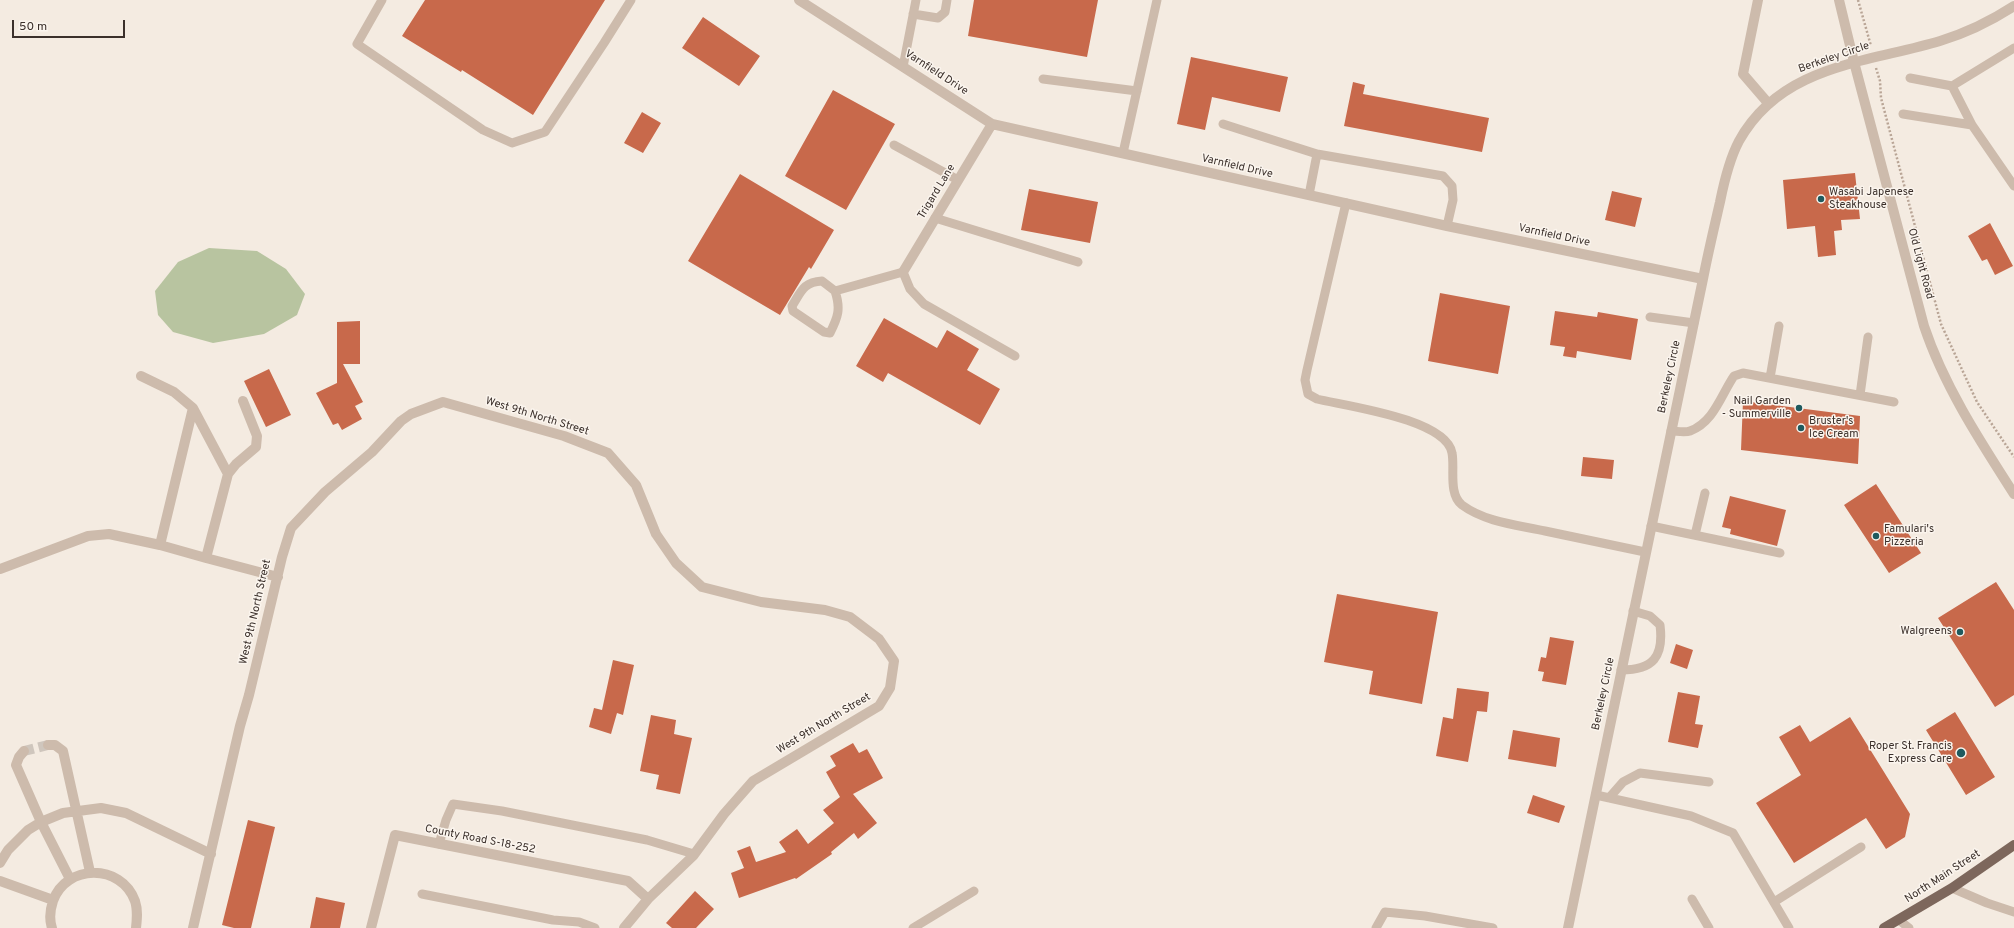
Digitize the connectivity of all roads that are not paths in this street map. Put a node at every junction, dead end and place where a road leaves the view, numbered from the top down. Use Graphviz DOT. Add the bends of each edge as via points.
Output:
graph roads {
  1 [pos="382,0"];
  2 [pos="630,0"];
  3 [pos="799,0"];
  4 [pos="916,0"];
  5 [pos="947,0"];
  6 [pos="1157,0"];
  7 [pos="1758,0"];
  8 [pos="1839,0"];
  9 [pos="2014,6"];
  10 [pos="913,14"];
  11 [pos="2014,48"];
  12 [pos="1854,62"];
  13 [pos="903,67"];
  14 [pos="1910,78"];
  15 [pos="1043,79"];
  16 [pos="1952,86"];
  17 [pos="1137,91"];
  18 [pos="1768,103"];
  19 [pos="1903,114"];
  20 [pos="992,124"];
  21 [pos="1223,124"];
  22 [pos="1972,125"];
  23 [pos="894,145"];
  24 [pos="1123,153"];
  25 [pos="1317,154"];
  26 [pos="958,180"];
  27 [pos="2014,186"];
  28 [pos="1309,195"];
  29 [pos="1346,203"];
  30 [pos="935,218"];
  31 [pos="1447,226"];
  32 [pos="1078,262"];
  33 [pos="903,272"];
  34 [pos="1702,279"];
  35 [pos="835,291"];
  36 [pos="1650,317"];
  37 [pos="1694,323"];
  38 [pos="1779,326"];
  39 [pos="1868,337"];
  40 [pos="1015,356"];
  41 [pos="142,376"];
  42 [pos="1770,378"];
  43 [pos="1860,395"];
  44 [pos="242,401"];
  45 [pos="1894,402"];
  46 [pos="193,408"];
  47 [pos="1671,431"];
  48 [pos="228,474"];
  49 [pos="1705,493"];
  50 [pos="2014,494"];
  51 [pos="1651,526"];
  52 [pos="1695,535"];
  53 [pos="160,545"];
  54 [pos="1645,552"];
  55 [pos="1780,553"];
  56 [pos="206,558"];
  57 [pos="0,569"];
  58 [pos="278,577"];
  59 [pos="1633,611"];
  60 [pos="1621,670"];
  61 [pos="48,745"];
  62 [pos="24,752"];
  63 [pos="1709,782"];
  64 [pos="1596,795"];
  65 [pos="1610,798"];
  66 [pos="78,811"];
  67 [pos="42,822"];
  68 [pos="439,844"];
  69 [pos="2014,845"];
  70 [pos="1861,847"];
  71 [pos="211,854"];
  72 [pos="694,854"];
  73 [pos="0,864"];
  74 [pos="90,872"];
  75 [pos="70,879"];
  76 [pos="0,881"];
  77 [pos="1952,888"];
  78 [pos="974,891"];
  79 [pos="422,894"];
  80 [pos="648,899"];
  81 [pos="1692,899"];
  82 [pos="53,900"];
  83 [pos="1774,902"];
  84 [pos="2014,912"];
  85 [pos="1899,920"];
  86 [pos="1456,925"];
  87 [pos="52,928"];
  88 [pos="136,928"];
  89 [pos="193,928"];
  90 [pos="371,928"];
  91 [pos="595,928"];
  92 [pos="624,928"];
  93 [pos="913,928"];
  94 [pos="1376,928"];
  95 [pos="1492,928"];
  96 [pos="1568,928"];
  97 [pos="1708,928"];
  98 [pos="1789,928"];
  99 [pos="1884,928"];
  100 [pos="1909,928"];
  1 -- 2 [label="lane" via="357,44 484,130 512,143 545,132"];
  3 -- 13 [label="street, Varnfield Drive"];
  4 -- 10 [label="lane"];
  5 -- 10 [label="lane" via="945,12 938,18"];
  6 -- 17 [label="lane"];
  7 -- 18 [label="street" via="1743,74"];
  8 -- 12 [label="street, Old Light Road"];
  9 -- 12 [label="street, Berkeley Circle" via="1957,35"];
  10 -- 13 [label="lane"];
  11 -- 16 [label="lane"];
  12 -- 18 [label="street, Berkeley Circle" via="1809,77"];
  12 -- 50 [label="street, Old Light Road" via="1933,354"];
  13 -- 20 [label="street, Varnfield Drive"];
  14 -- 16 [label="lane"];
  15 -- 17 [label="lane"];
  16 -- 22 [label="lane"];
  17 -- 24 [label="lane"];
  18 -- 34 [label="street, Berkeley Circle" via="1738,142 1729,165"];
  19 -- 22 [label="lane"];
  20 -- 24 [label="street, Varnfield Drive"];
  20 -- 26 [label="street, Trigard Lane"];
  21 -- 25 [label="lane"];
  22 -- 27 [label="lane"];
  23 -- 26 [label="lane"];
  24 -- 28 [label="street, Varnfield Drive"];
  25 -- 28 [label="lane"];
  25 -- 31 [label="lane" via="1443,176 1452,186 1453,200"];
  26 -- 30 [label="street, Trigard Lane"];
  28 -- 29 [label="street, Varnfield Drive"];
  29 -- 31 [label="street, Varnfield Drive"];
  29 -- 54 [label="lane" via="1305,380 1308,394 1317,399 1414,422 1445,439 1452,452 1454,490 1460,504 1476,514 1510,524"];
  30 -- 32 [label="lane"];
  30 -- 33 [label="street, Trigard Lane"];
  31 -- 34 [label="street, Varnfield Drive"];
  33 -- 35 [label="lane"];
  33 -- 40 [label="lane" via="910,289 924,304"];
  34 -- 37 [label="street, Berkeley Circle"];
  35 -- 35 [label="lane" via="822,281 813,282 805,286 792,310 824,332 830,333 838,318"];
  36 -- 37 [label="lane"];
  37 -- 47 [label="street, Berkeley Circle"];
  38 -- 42 [label="lane"];
  39 -- 43 [label="lane"];
  41 -- 46 [label="street" via="174,392"];
  42 -- 43 [label="lane"];
  42 -- 47 [label="lane" via="1743,373 1734,376 1715,410 1705,420 1689,432"];
  43 -- 45 [label="lane"];
  44 -- 48 [label="street" via="257,436 256,447"];
  46 -- 48 [label="street"];
  46 -- 53 [label="street"];
  47 -- 51 [label="street, Berkeley Circle"];
  48 -- 56 [label="street"];
  49 -- 52 [label="lane"];
  51 -- 52 [label="lane"];
  51 -- 54 [label="street, Berkeley Circle"];
  52 -- 55 [label="lane"];
  53 -- 56 [label="street"];
  53 -- 57 [label="street" via="109,534 88,536"];
  54 -- 59 [label="street, Berkeley Circle"];
  56 -- 58 [label="street"];
  58 -- 71 [label="street, West 9th North Street"];
  58 -- 72 [label="street, West 9th North Street" via="291,528 325,492 411,414 443,402 564,436 608,453 636,485 656,534 676,563 702,587 761,602 825,610 850,617 879,638 894,661 890,688 879,706 753,781 736,798"];
  59 -- 60 [label="street, Berkeley Circle"];
  59 -- 60 [label="lane" via="1650,616 1660,625 1660,646 1650,665 1637,670"];
  60 -- 64 [label="street, Berkeley Circle"];
  61 -- 66 [label="street" via="55,745 63,751"];
  62 -- 67 [label="street" via="16,764"];
  63 -- 65 [label="lane" via="1640,773 1623,782"];
  64 -- 65 [label="lane"];
  64 -- 96 [label="street, Berkeley Circle"];
  65 -- 83 [label="lane" via="1691,816 1733,833"];
  66 -- 67 [label="street" via="63,813"];
  66 -- 71 [label="street" via="101,808 126,813"];
  66 -- 74 [label="street"];
  67 -- 73 [label="street" via="28,830 13,845"];
  67 -- 75 [label="street"];
  68 -- 72 [label="lane" via="453,804 502,811 647,840"];
  68 -- 80 [label="street, County Road S-18-252" via="628,881"];
  68 -- 90 [label="street, County Road S-18-252" via="395,835"];
  69 -- 77 [label="main road, North Main Street"];
  70 -- 83 [label="lane"];
  71 -- 89 [label="street, West 9th North Street"];
  72 -- 80 [label="street, West 9th North Street"];
  74 -- 75 [label="street"];
  74 -- 88 [label="street" via="104,873 118,879 128,888 135,901 138,915"];
  75 -- 82 [label="street" via="64,883"];
  76 -- 82 [label="street"];
  77 -- 84 [label="lane"];
  77 -- 85 [label="main road, North Main Street"];
  78 -- 93 [label="lane"];
  79 -- 91 [label="lane" via="553,920 579,922"];
  80 -- 92 [label="street, West 9th North Street"];
  81 -- 97 [label="lane"];
  82 -- 87 [label="street" via="50,908"];
  83 -- 98 [label="lane"];
  85 -- 99 [label="main road, North Main Street"];
  85 -- 100 [label="lane"];
  86 -- 94 [label="lane" via="1425,916 1385,912"];
  86 -- 95 [label="lane"];
}
